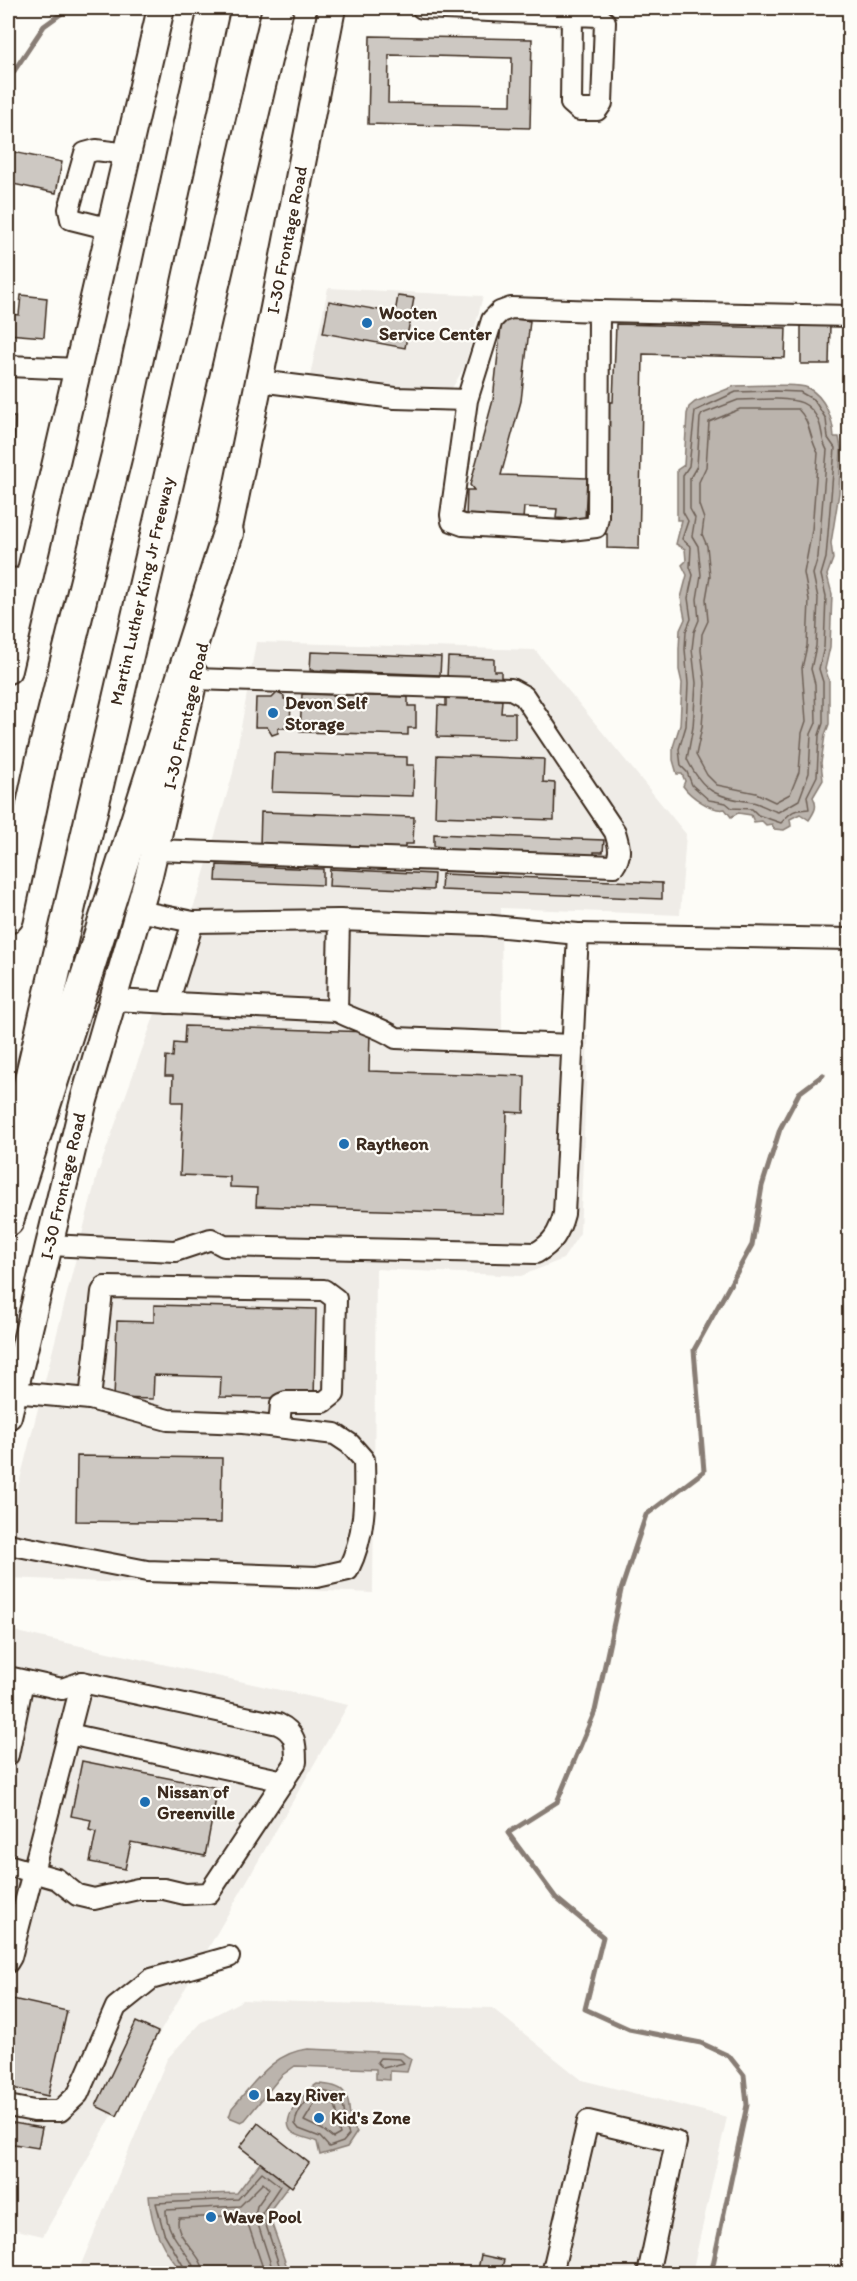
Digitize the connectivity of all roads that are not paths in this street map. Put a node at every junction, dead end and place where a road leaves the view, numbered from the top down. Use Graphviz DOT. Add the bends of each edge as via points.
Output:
graph roads {
  1 [pos="161,8"];
  2 [pos="213,8"];
  3 [pos="279,8"];
  4 [pos="332,8"];
  5 [pos="422,8"];
  6 [pos="572,14"];
  7 [pos="128,154"];
  8 [pos="111,229"];
  9 [pos="599,311"];
  10 [pos="849,316"];
  11 [pos="8,366"];
  12 [pos="78,369"];
  13 [pos="259,381"];
  14 [pos="467,400"];
  15 [pos="228,533"];
  16 [pos="19,579"];
  17 [pos="8,670"];
  18 [pos="195,678"];
  19 [pos="155,850"];
  20 [pos="139,911"];
  21 [pos="8,918"];
  22 [pos="339,920"];
  23 [pos="194,922"];
  24 [pos="578,933"];
  25 [pos="849,939"];
  26 [pos="113,1000"];
  27 [pos="168,1003"];
  28 [pos="337,1011"];
  29 [pos="573,1045"];
  30 [pos="8,1174"];
  31 [pos="8,1221"];
  32 [pos="49,1245"];
  33 [pos="90,1399"];
  34 [pos="10,1404"];
  35 [pos="279,1427"];
  36 [pos="8,1544"];
  37 [pos="15,1679"];
  38 [pos="82,1683"];
  39 [pos="69,1734"];
  40 [pos="8,1755"];
  41 [pos="284,1781"];
  42 [pos="8,1865"];
  43 [pos="35,1871"];
  44 [pos="229,1957"];
  45 [pos="8,1962"];
  46 [pos="8,2106"];
  47 [pos="552,2274"];
  48 [pos="648,2274"];
  1 -- 7 [label="main road"];
  2 -- 21 [label="highway" via="117,450 41,762"];
  3 -- 30 [label="highway, Martin Luther King Jr Freeway"];
  4 -- 13 [label="main road, I-30 Frontage Road"];
  5 -- 6 [label="street"];
  7 -- 8 [label="main road"];
  7 -- 8 [label="street" via="96,150 85,153 69,209 71,219"];
  8 -- 12 [label="main road"];
  9 -- 10 [label="street"];
  9 -- 14 [label="street" via="511,308 500,312 492,320"];
  9 -- 14 [label="street" via="596,527 562,531 452,521"];
  11 -- 12 [label="street"];
  12 -- 16 [label="main road"];
  13 -- 14 [label="street" via="395,398"];
  13 -- 15 [label="main road, I-30 Frontage Road"];
  15 -- 18 [label="main road, I-30 Frontage Road"];
  15 -- 31 [label="highway"];
  16 -- 17 [label="main road"];
  18 -- 19 [label="main road, I-30 Frontage Road"];
  18 -- 19 [label="street" via="511,689 524,696 615,832 619,859 614,866"];
  19 -- 20 [label="main road, I-30 Frontage Road"];
  20 -- 23 [label="street"];
  20 -- 26 [label="main road, I-30 Frontage Road"];
  22 -- 23 [label="street"];
  22 -- 24 [label="street"];
  22 -- 28 [label="street"];
  23 -- 27 [label="street"];
  24 -- 25 [label="street"];
  24 -- 29 [label="street"];
  26 -- 27 [label="street"];
  26 -- 32 [label="main road, I-30 Frontage Road"];
  27 -- 28 [label="street"];
  28 -- 29 [label="street" via="357,1022 380,1027 396,1038"];
  29 -- 32 [label="street" via="564,1214 559,1234 536,1253 224,1245 211,1239 175,1251"];
  32 -- 34 [label="main road, I-30 Frontage Road"];
  33 -- 34 [label="street"];
  33 -- 35 [label="street" via="168,1420"];
  33 -- 35 [label="street" via="105,1287 324,1290 336,1299 334,1394 324,1402 281,1404"];
  35 -- 36 [label="street" via="335,1434 364,1460 365,1515 348,1570 317,1577 147,1571"];
  37 -- 38 [label="street" via="62,1689"];
  37 -- 40 [label="street"];
  38 -- 39 [label="street"];
  38 -- 41 [label="street" via="278,1724 290,1730 297,1743 296,1762"];
  39 -- 41 [label="street"];
  39 -- 43 [label="street"];
  41 -- 43 [label="street" via="209,1893 138,1889 94,1899"];
  42 -- 43 [label="street"];
  43 -- 45 [label="street"];
  44 -- 46 [label="street" via="151,1979 116,2007 78,2094 60,2111"];
  47 -- 48 [label="street" via="588,2121 676,2142"];
}
